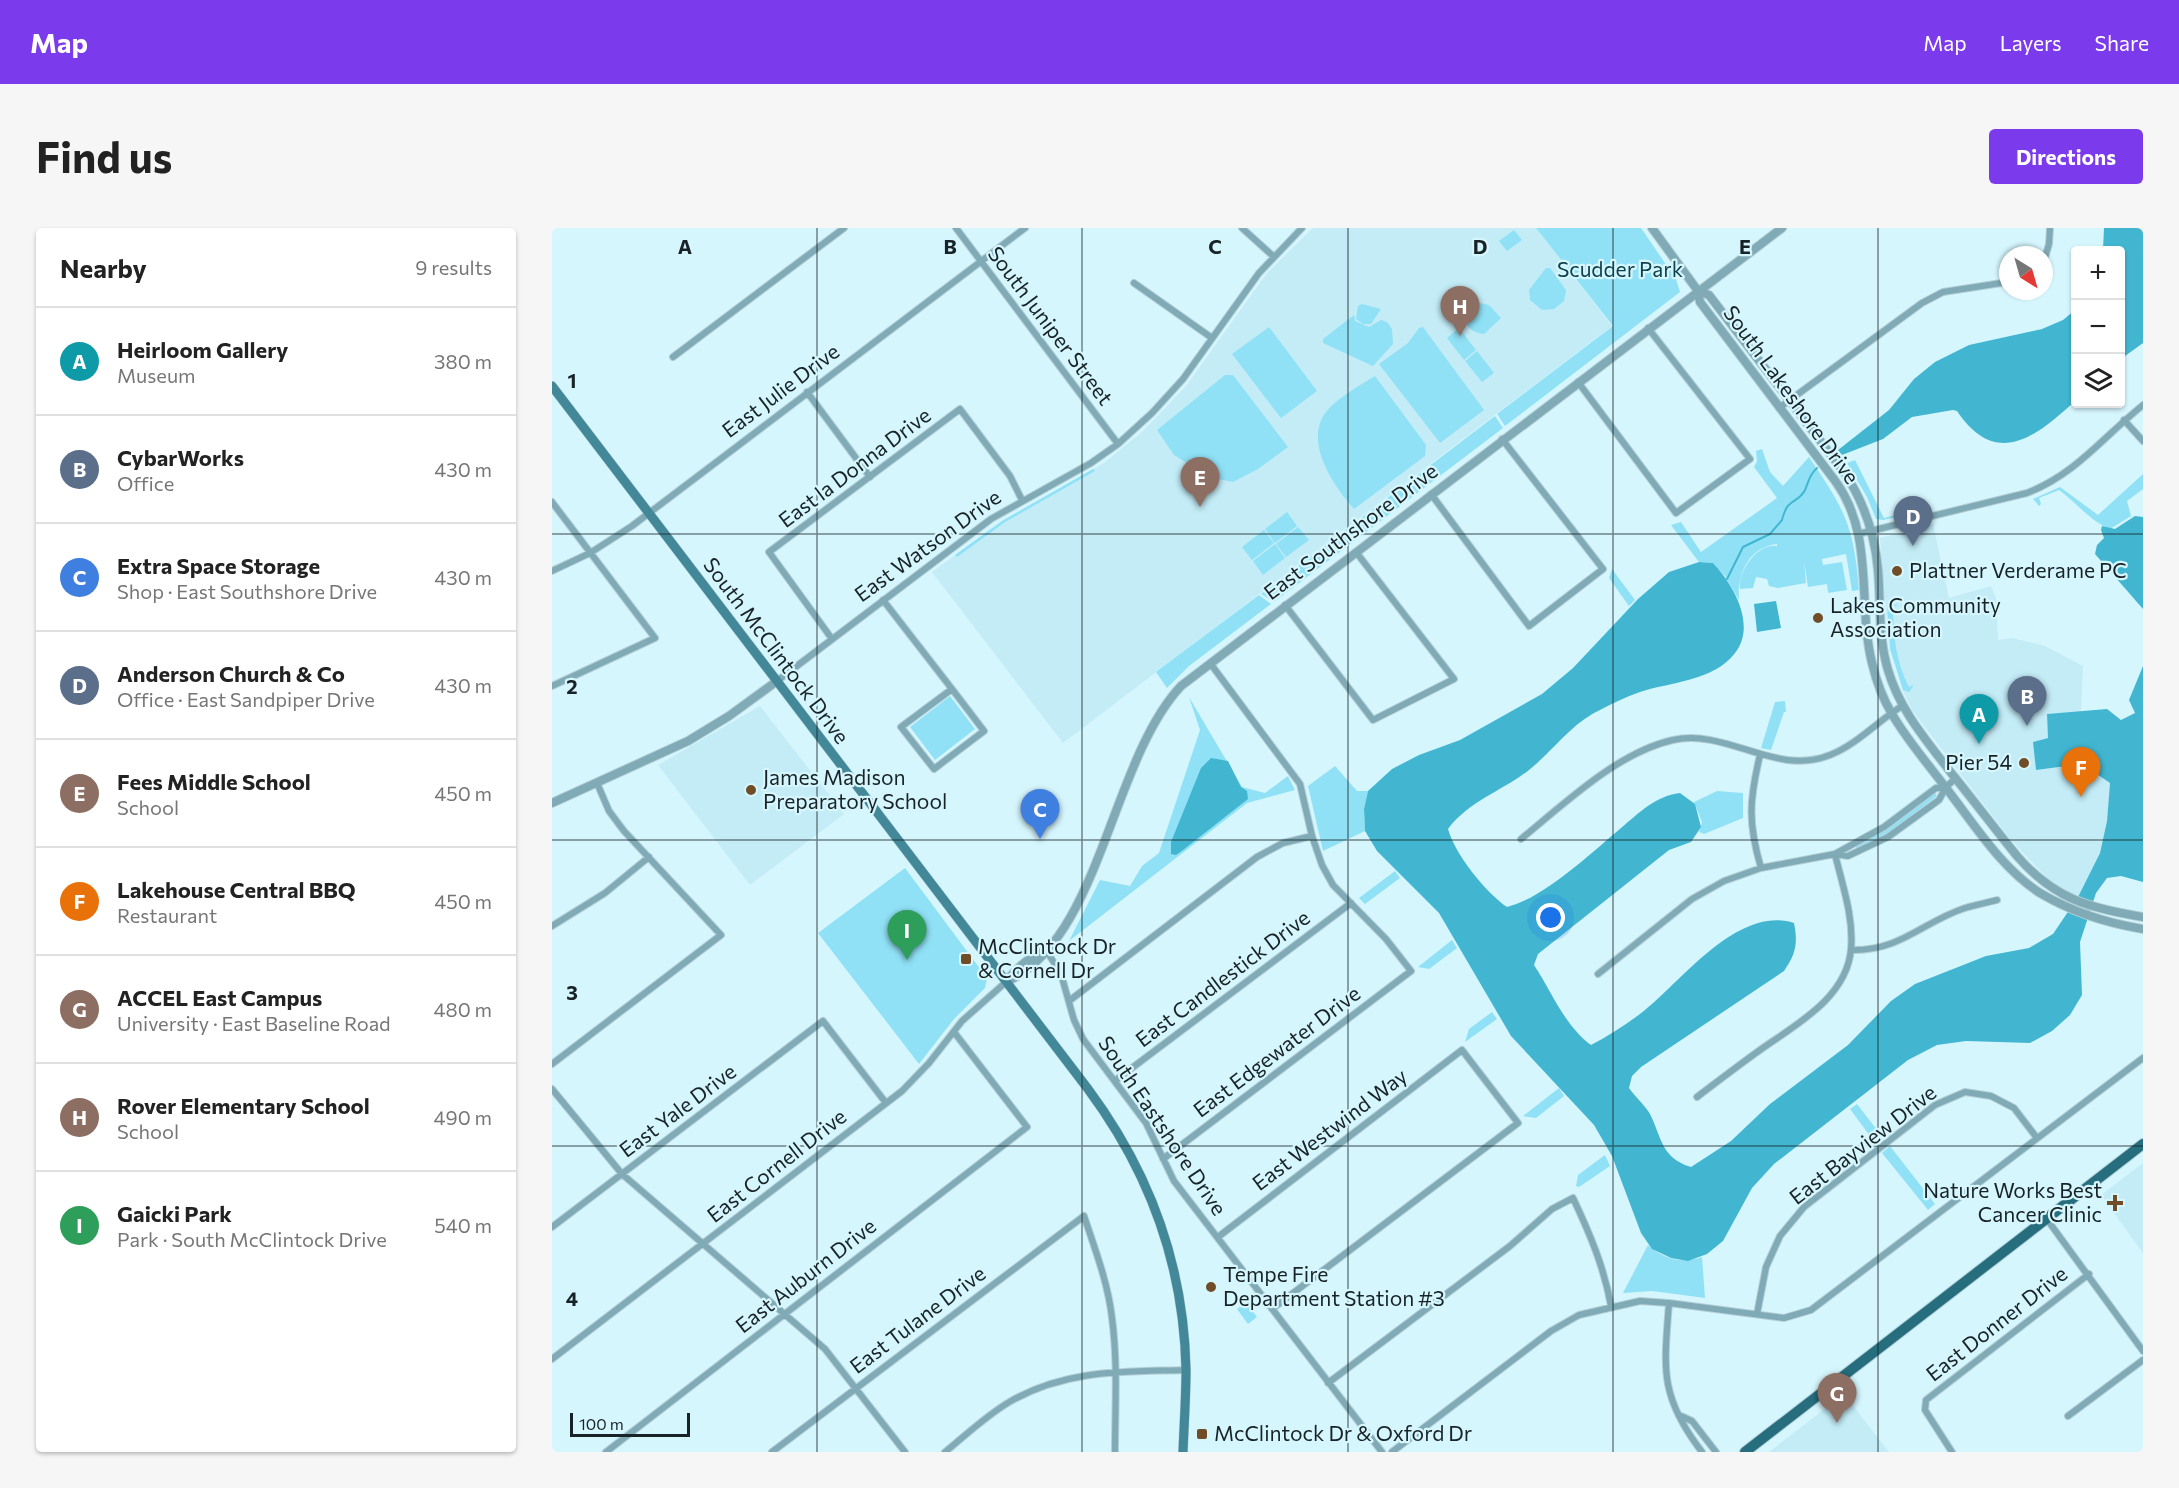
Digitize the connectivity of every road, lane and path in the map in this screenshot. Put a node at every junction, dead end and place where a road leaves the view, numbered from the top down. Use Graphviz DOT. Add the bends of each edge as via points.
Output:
graph roads {
  1 [pos="844,228"];
  2 [pos="956,228"];
  3 [pos="1025,228"];
  4 [pos="1242,228"];
  5 [pos="1302,228"];
  6 [pos="1652,228"];
  7 [pos="1782,228"];
  8 [pos="2050,228"];
  9 [pos="2048,246"];
  10 [pos="1274,256"];
  11 [pos="981,261"];
  12 [pos="1999,283"];
  13 [pos="1134,284"];
  14 [pos="1698,291"];
  15 [pos="1648,328"];
  16 [pos="1212,338"];
  17 [pos="673,357"];
  18 [pos="1578,382"];
  19 [pos="552,386"];
  20 [pos="807,392"];
  21 [pos="1790,400"];
  22 [pos="2143,405"];
  23 [pos="1779,408"];
  24 [pos="2124,420"];
  25 [pos="1502,439"];
  26 [pos="2143,441"];
  27 [pos="1118,444"];
  28 [pos="870,477"];
  29 [pos="1431,494"];
  30 [pos="1023,500"];
  31 [pos="552,502"];
  32 [pos="648,513"];
  33 [pos="1872,531"];
  34 [pos="1858,534"];
  35 [pos="1356,552"];
  36 [pos="590,553"];
  37 [pos="552,571"];
  38 [pos="1866,596"];
  39 [pos="1879,596"];
  40 [pos="883,600"];
  41 [pos="1285,605"];
  42 [pos="832,639"];
  43 [pos="1210,663"];
  44 [pos="777,681"];
  45 [pos="552,686"];
  46 [pos="952,689"];
  47 [pos="1902,706"];
  48 [pos="1891,712"];
  49 [pos="1760,755"];
  50 [pos="1956,778"];
  51 [pos="597,783"];
  52 [pos="1946,787"];
  53 [pos="552,802"];
  54 [pos="1312,836"];
  55 [pos="1521,839"];
  56 [pos="1834,854"];
  57 [pos="649,858"];
  58 [pos="1761,868"];
  59 [pos="1997,900"];
  60 [pos="1350,903"];
  61 [pos="2068,903"];
  62 [pos="2098,914"];
  63 [pos="2143,917"];
  64 [pos="552,926"];
  65 [pos="2143,929"];
  66 [pos="1046,950"];
  67 [pos="1851,950"];
  68 [pos="1598,974"];
  69 [pos="1006,982"];
  70 [pos="1069,1001"];
  71 [pos="954,1032"];
  72 [pos="2143,1058"];
  73 [pos="552,1064"];
  74 [pos="1116,1080"];
  75 [pos="552,1089"];
  76 [pos="1697,1097"];
  77 [pos="886,1103"];
  78 [pos="2037,1138"];
  79 [pos="2143,1144"];
  80 [pos="1163,1159"];
  81 [pos="622,1174"];
  82 [pos="2046,1218"];
  83 [pos="552,1227"];
  84 [pos="1218,1237"];
  85 [pos="703,1245"];
  86 [pos="2089,1274"];
  87 [pos="1670,1302"];
  88 [pos="1611,1306"];
  89 [pos="1272,1309"];
  90 [pos="785,1314"];
  91 [pos="1757,1314"];
  92 [pos="2143,1351"];
  93 [pos="552,1359"];
  94 [pos="2143,1360"];
  95 [pos="1186,1370"];
  96 [pos="1116,1372"];
  97 [pos="1328,1383"];
  98 [pos="857,1387"];
  99 [pos="1681,1416"];
  100 [pos="2068,1416"];
  101 [pos="606,1452"];
  102 [pos="772,1452"];
  103 [pos="905,1452"];
  104 [pos="945,1452"];
  105 [pos="1114,1452"];
  106 [pos="1183,1452"];
  107 [pos="1382,1452"];
  108 [pos="1392,1452"];
  109 [pos="1702,1452"];
  110 [pos="1716,1452"];
  111 [pos="1745,1452"];
  112 [pos="1952,1452"];
  1 -- 17 [label="street"];
  2 -- 11 [label="street, South Juniper Street"];
  3 -- 11 [label="street, East Julie Drive"];
  4 -- 10 [label="street"];
  5 -- 10 [label="street, East Watson Drive"];
  6 -- 14 [label="street, South Lakeshore Drive"];
  7 -- 14 [label="street, East Southshore Drive"];
  8 -- 9 [label="street"];
  10 -- 16 [label="street, East Watson Drive"];
  11 -- 20 [label="street, East Julie Drive"];
  11 -- 27 [label="street, South Juniper Street"];
  12 -- 21 [label="street" via="1943,292 1922,303"];
  13 -- 16 [label="street"];
  14 -- 15 [label="street, East Southshore Drive"];
  14 -- 21 [label="street, South Lakeshore Drive" via="1709,295"];
  14 -- 23 [label="street, South Lakeshore Drive" via="1700,302"];
  15 -- 18 [label="street, East Southshore Drive"];
  15 -- 18 [label="street" via="1750,459 1676,513"];
  16 -- 27 [label="street, East Watson Drive" via="1174,389"];
  18 -- 25 [label="street, East Southshore Drive"];
  19 -- 32 [label="main road, South McClintock Drive"];
  20 -- 28 [label="street"];
  20 -- 32 [label="street, East Julie Drive"];
  21 -- 23 [label="street"];
  21 -- 33 [label="street, South Lakeshore Drive" via="1849,479"];
  22 -- 24 [label="street"];
  23 -- 34 [label="street, South Lakeshore Drive" via="1839,487"];
  24 -- 26 [label="street"];
  24 -- 33 [label="street" via="2083,460 2047,485"];
  25 -- 29 [label="street, East Southshore Drive"];
  25 -- 29 [label="street" via="1603,569 1529,626"];
  27 -- 30 [label="street, East Watson Drive"];
  28 -- 30 [label="street, East la Donna Drive" via="960,409"];
  28 -- 42 [label="street, East la Donna Drive" via="769,552"];
  29 -- 35 [label="street, East Southshore Drive"];
  30 -- 40 [label="street, East Watson Drive" via="974,531"];
  31 -- 36 [label="street"];
  32 -- 36 [label="street, East Julie Drive"];
  32 -- 44 [label="main road, South McClintock Drive"];
  33 -- 34 [label="street"];
  33 -- 39 [label="street, South Lakeshore Drive"];
  34 -- 38 [label="street, South Lakeshore Drive"];
  35 -- 41 [label="street, East Southshore Drive"];
  35 -- 41 [label="street" via="1454,679 1373,720"];
  36 -- 37 [label="street, East Julie Drive"];
  36 -- 45 [label="street" via="655,638"];
  38 -- 39 [label="street"];
  38 -- 48 [label="street, South Lakeshore Drive" via="1872,662"];
  39 -- 47 [label="street, South Lakeshore Drive" via="1886,663"];
  40 -- 42 [label="street, East Watson Drive"];
  40 -- 46 [label="street"];
  41 -- 43 [label="street, East Southshore Drive"];
  42 -- 44 [label="street, East Watson Drive"];
  43 -- 54 [label="street" via="1300,784"];
  43 -- 66 [label="street, East Southshore Drive" via="1181,686 1151,727 1083,894"];
  44 -- 51 [label="street, East Watson Drive" via="688,741"];
  44 -- 69 [label="main road, South McClintock Drive"];
  46 -- 46 [label="street" via="901,727 934,769 984,732"];
  47 -- 48 [label="street"];
  47 -- 50 [label="street, South Lakeshore Drive"];
  48 -- 49 [label="street" via="1830,755 1807,760"];
  48 -- 52 [label="street, South Lakeshore Drive"];
  49 -- 55 [label="street" via="1697,738 1675,739 1644,748"];
  49 -- 58 [label="street" via="1750,812"];
  50 -- 52 [label="street"];
  50 -- 61 [label="street, South Lakeshore Drive" via="2025,866"];
  51 -- 53 [label="street, East Watson Drive"];
  51 -- 57 [label="street" via="609,812"];
  52 -- 56 [label="street" via="1936,788 1884,827"];
  52 -- 56 [label="street" via="1939,800 1888,837 1848,856"];
  52 -- 61 [label="street, South Lakeshore Drive" via="2013,871 2040,892"];
  54 -- 60 [label="street" via="1333,885"];
  54 -- 70 [label="street" via="1283,843 1257,857"];
  56 -- 58 [label="street"];
  56 -- 67 [label="street" via="1851,922"];
  57 -- 64 [label="street" via="605,893"];
  57 -- 73 [label="street" via="721,935"];
  58 -- 68 [label="street" via="1724,881 1692,899"];
  59 -- 67 [label="street" via="1963,909 1896,943 1873,950"];
  60 -- 74 [label="street, East Candlestick Drive"];
  60 -- 80 [label="street, East Edgewater Drive" via="1411,971"];
  61 -- 62 [label="street, South Lakeshore Drive"];
  62 -- 63 [label="street, South Lakeshore Drive"];
  62 -- 65 [label="street, South Lakeshore Drive"];
  66 -- 69 [label="street, East Southshore Drive" via="1041,960"];
  66 -- 70 [label="street, South Eastshore Drive" via="1061,974"];
  67 -- 76 [label="street" via="1832,993 1810,1015"];
  69 -- 71 [label="street, East Cornell Drive"];
  69 -- 95 [label="main road, South McClintock Drive" via="1108,1116 1141,1174 1161,1224 1176,1280"];
  70 -- 74 [label="street, South Eastshore Drive" via="1083,1039"];
  71 -- 77 [label="street, East Cornell Drive" via="912,1082"];
  71 -- 90 [label="street, East Auburn Drive" via="1027,1127"];
  72 -- 78 [label="street"];
  74 -- 80 [label="street, South Eastshore Drive" via="1146,1124"];
  75 -- 81 [label="street"];
  77 -- 81 [label="street, East Yale Drive" via="823,1021"];
  77 -- 85 [label="street, East Cornell Drive"];
  78 -- 91 [label="street" via="1811,1311 1784,1318"];
  78 -- 91 [label="street, East Bayview Drive" via="2014,1108 1991,1096 1965,1092 1935,1105 1803,1208 1780,1236"];
  79 -- 82 [label="main road"];
  80 -- 84 [label="street, South Eastshore Drive" via="1174,1181"];
  81 -- 83 [label="street, East Yale Drive"];
  81 -- 85 [label="street"];
  82 -- 86 [label="street"];
  82 -- 111 [label="main road"];
  84 -- 89 [label="street, South Eastshore Drive"];
  84 -- 89 [label="street, East Westwind Way" via="1462,1050 1518,1123"];
  85 -- 90 [label="street"];
  85 -- 93 [label="street, East Cornell Drive"];
  86 -- 92 [label="street"];
  86 -- 112 [label="street, East Donner Drive" via="1926,1400 1925,1410"];
  87 -- 88 [label="street" via="1640,1301"];
  87 -- 91 [label="street"];
  87 -- 99 [label="street" via="1665,1377"];
  88 -- 97 [label="street" via="1596,1246 1573,1198 1552,1209 1510,1246"];
  88 -- 108 [label="street" via="1579,1316 1551,1331"];
  89 -- 97 [label="street, South Eastshore Drive"];
  90 -- 98 [label="street" via="825,1349"];
  90 -- 101 [label="street, East Auburn Drive"];
  94 -- 100 [label="street"];
  95 -- 96 [label="street"];
  95 -- 106 [label="main road, South McClintock Drive"];
  96 -- 98 [label="street, East Tulane Drive" via="1112,1317 1103,1273 1084,1216"];
  96 -- 104 [label="street" via="1077,1375 1042,1386 1009,1402"];
  96 -- 105 [label="street"];
  97 -- 107 [label="street, South Eastshore Drive"];
  98 -- 102 [label="street, East Tulane Drive"];
  98 -- 103 [label="street"];
  99 -- 109 [label="street" via="1684,1429"];
  99 -- 110 [label="street" via="1692,1420"];
}
